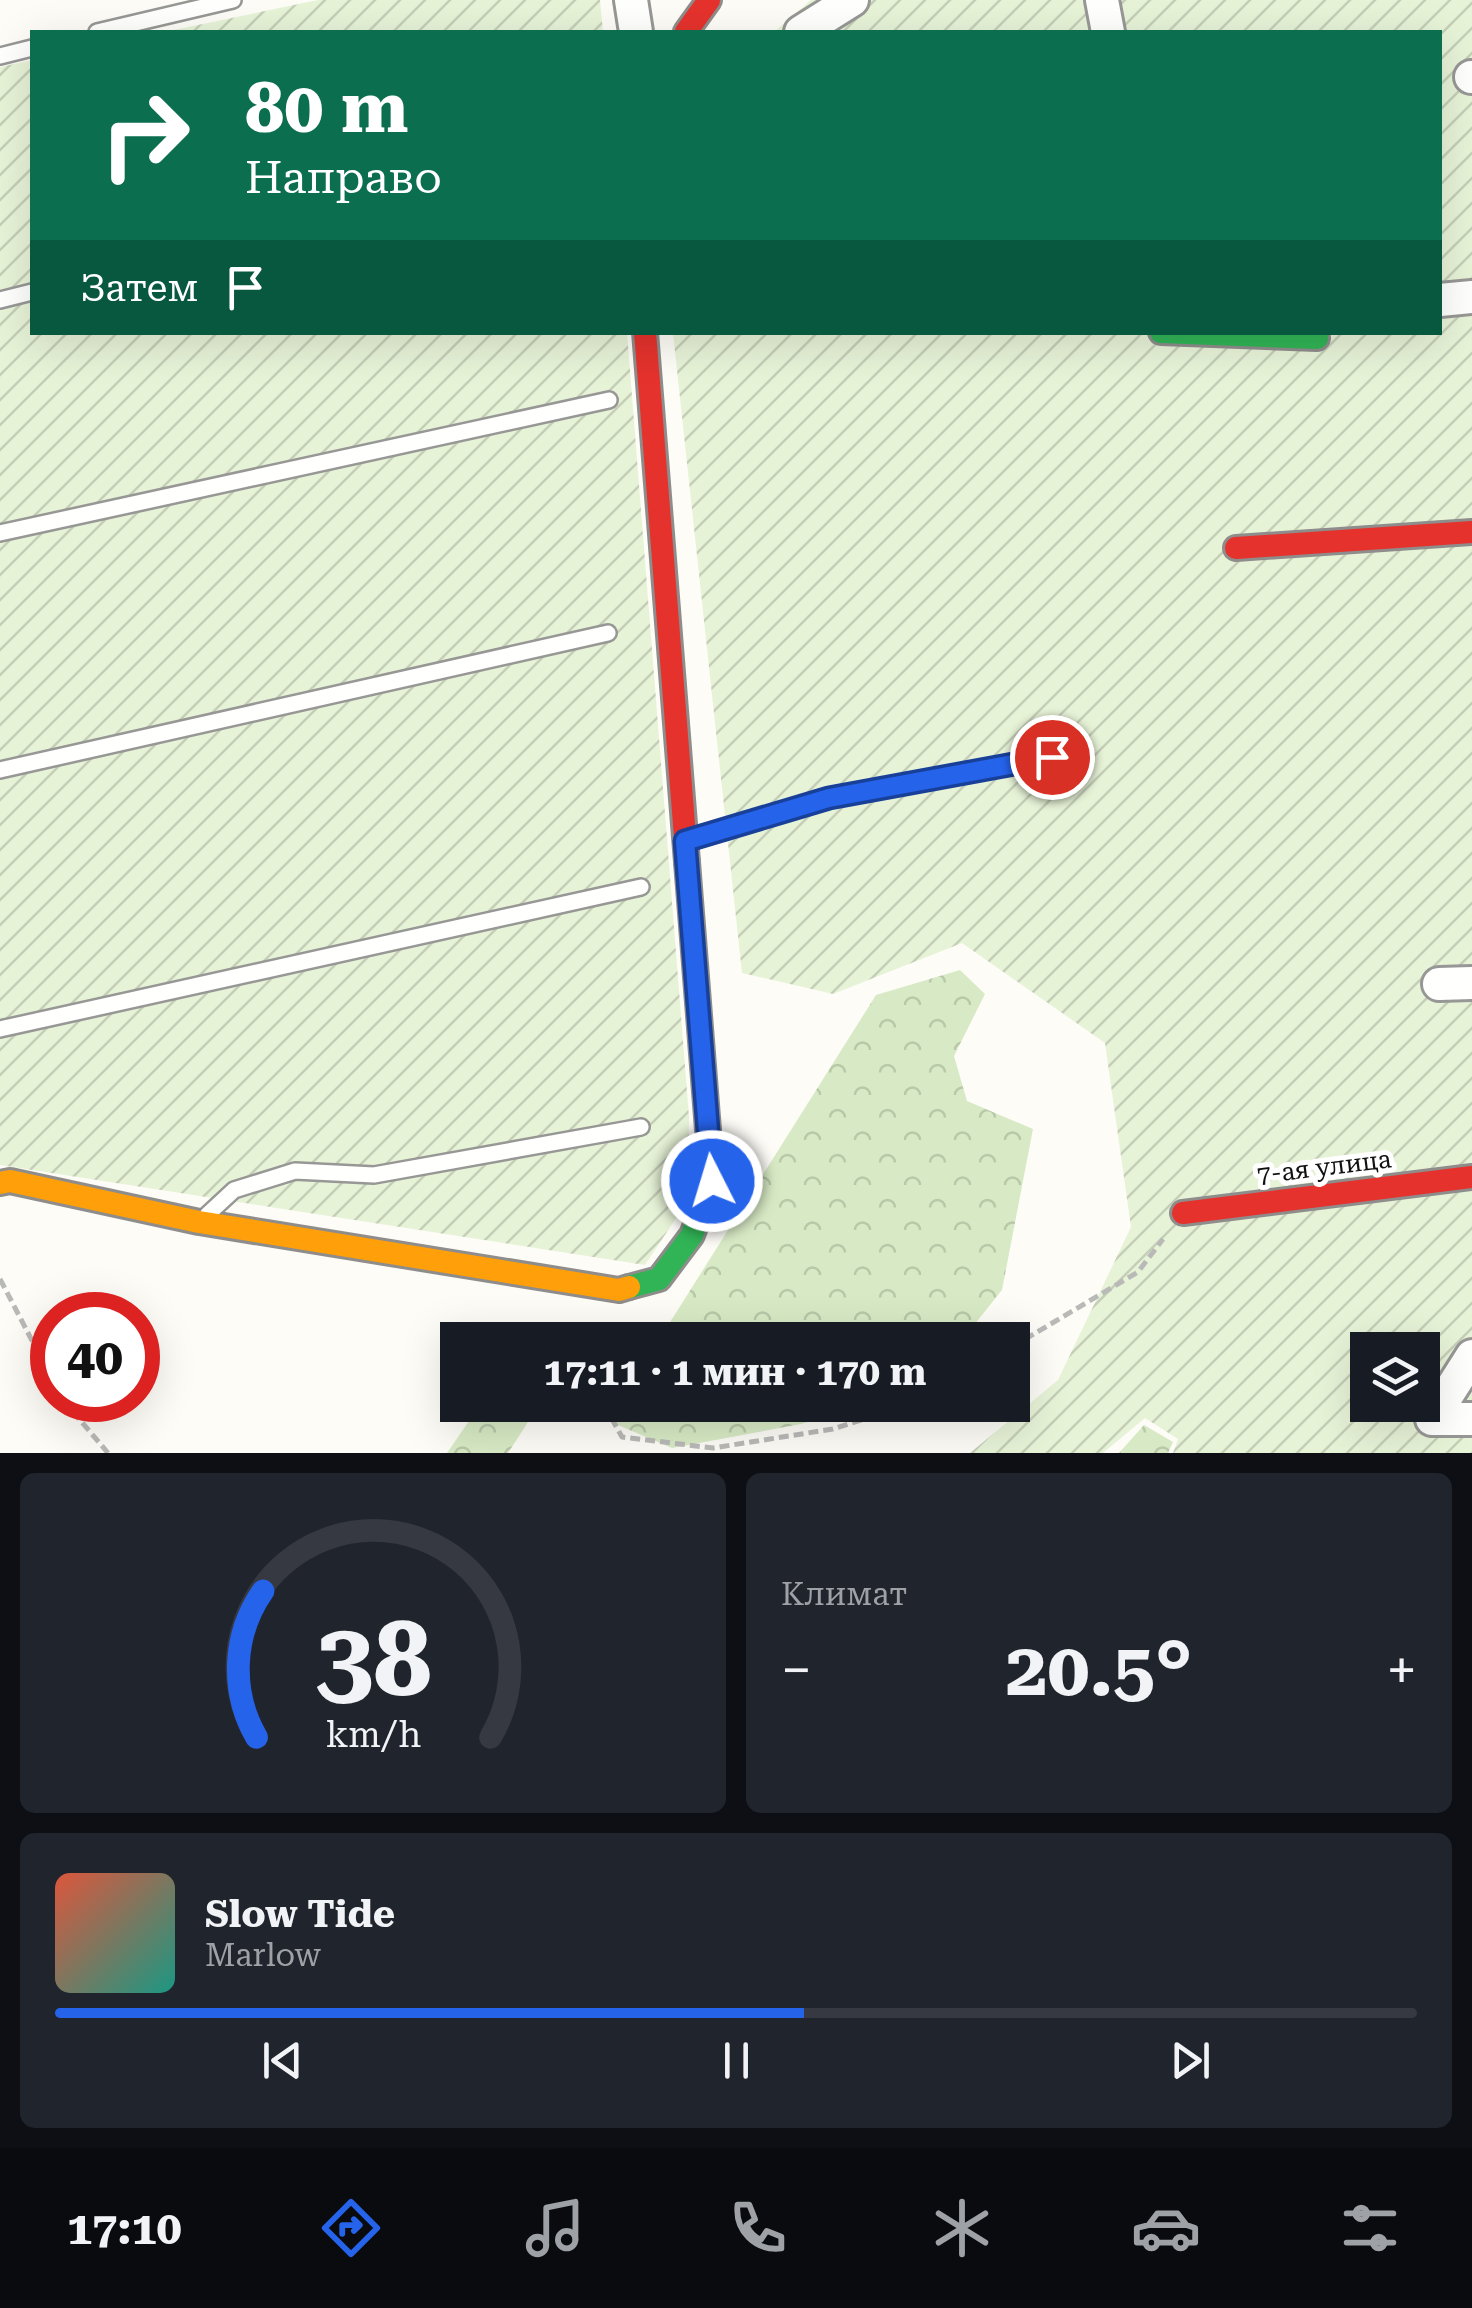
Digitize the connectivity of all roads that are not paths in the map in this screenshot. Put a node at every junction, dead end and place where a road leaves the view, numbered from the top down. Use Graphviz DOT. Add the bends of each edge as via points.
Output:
graph roads {
  1 [pos="233,0"];
  2 [pos="631,0"];
  3 [pos="852,0"];
  4 [pos="1102,0"];
  5 [pos="106,30"];
  6 [pos="636,30"];
  7 [pos="804,30"];
  8 [pos="1108,30"];
  9 [pos="30,48"];
  10 [pos="0,56"];
  11 [pos="30,292"];
  12 [pos="1472,297"];
  13 [pos="0,300"];
  14 [pos="1442,300"];
  15 [pos="644,335"];
  16 [pos="1239,335"];
  17 [pos="1317,338"];
  18 [pos="609,400"];
  19 [pos="1472,532"];
  20 [pos="0,533"];
  21 [pos="1236,548"];
  22 [pos="608,633"];
  23 [pos="1052,757"];
  24 [pos="0,770"];
  25 [pos="685,841"];
  26 [pos="641,887"];
  27 [pos="1439,984"];
  28 [pos="1472,984"];
  29 [pos="0,1028"];
  30 [pos="641,1127"];
  31 [pos="1472,1177"];
  32 [pos="0,1183"];
  33 [pos="1183,1213"];
  34 [pos="199,1222"];
  35 [pos="1472,1356"];
  36 [pos="1472,1419"];
  1 -- 5 [label="lane"];
  2 -- 6 [label="street"];
  3 -- 7 [label="street"];
  4 -- 8 [label="street"];
  9 -- 10 [label="lane"];
  11 -- 13 [label="lane"];
  12 -- 14 [label="street"];
  15 -- 25 [label="street"];
  16 -- 17 [label="street"];
  18 -- 20 [label="lane"];
  19 -- 21 [label="street"];
  22 -- 24 [label="lane"];
  23 -- 25 [label="lane" via="829,798"];
  25 -- 34 [label="street" via="712,1181 692,1234 658,1278 618,1290"];
  26 -- 29 [label="lane"];
  27 -- 28 [label="street"];
  30 -- 34 [label="lane" via="374,1175 295,1171 234,1190"];
  31 -- 33 [label="street, 7-ая улица"];
  32 -- 34 [label="street"];
  35 -- 36 [label="street" via="1432,1418"];
}
